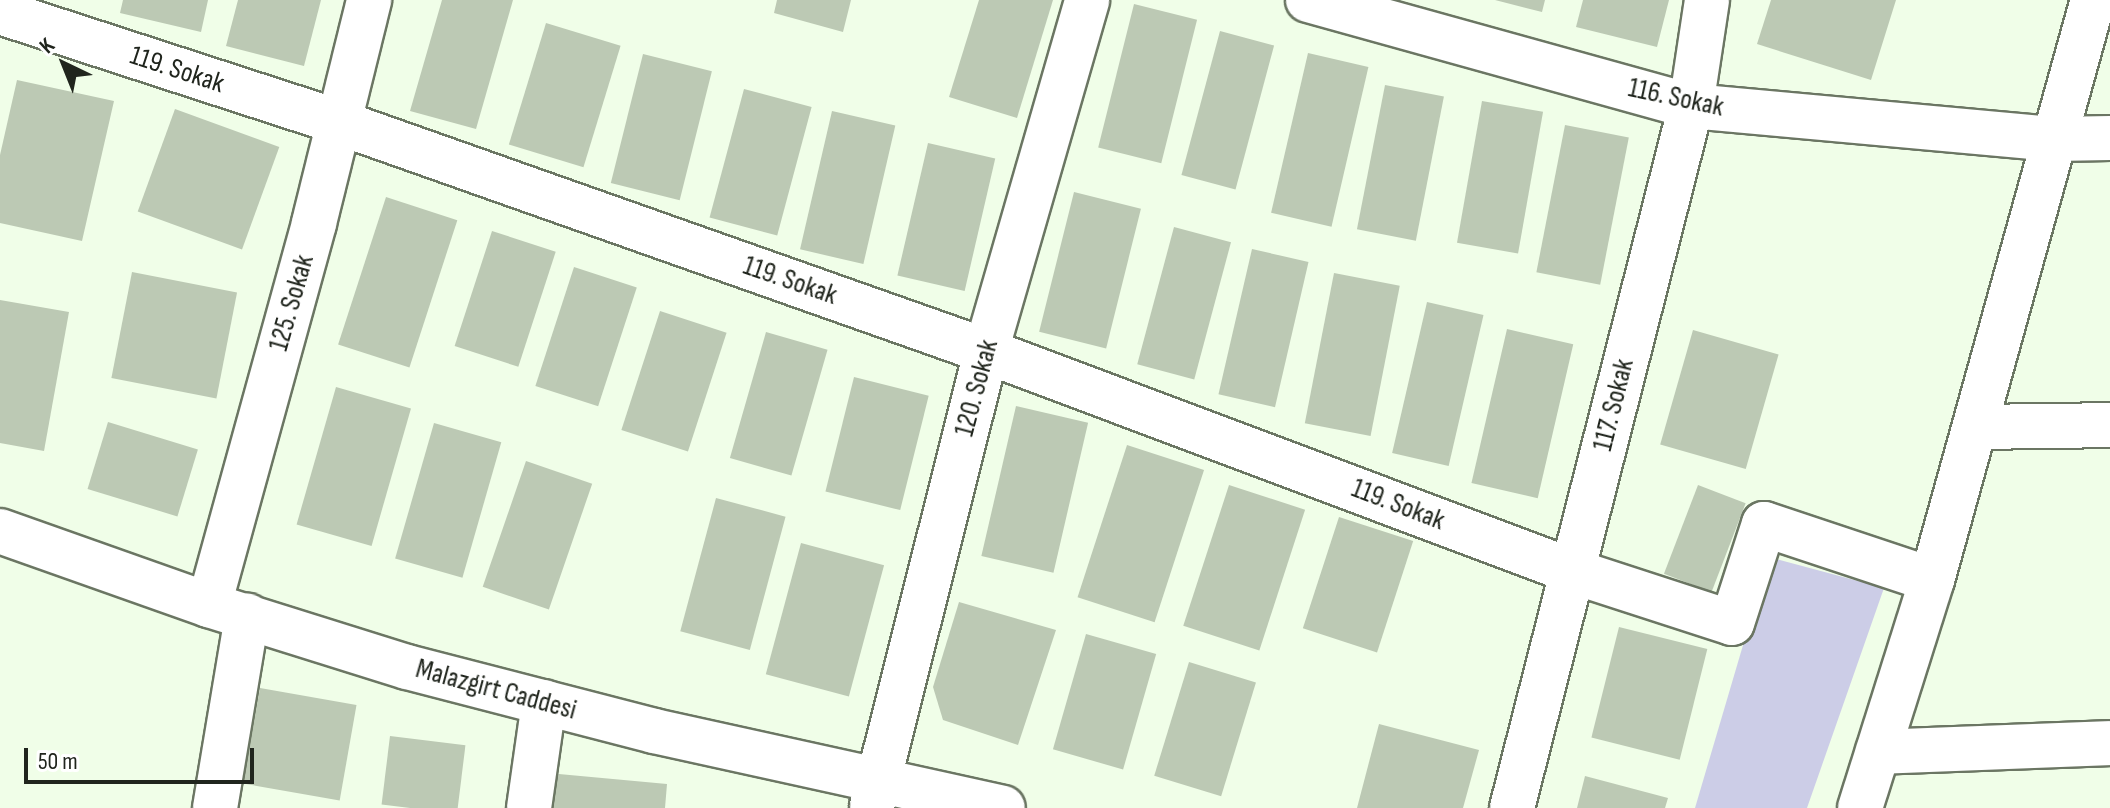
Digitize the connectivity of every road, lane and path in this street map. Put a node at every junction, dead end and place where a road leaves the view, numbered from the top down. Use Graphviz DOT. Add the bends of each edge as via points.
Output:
graph roads {
  1 [pos="369,0"];
  2 [pos="1087,0"];
  3 [pos="1308,0"];
  4 [pos="1707,0"];
  5 [pos="2093,0"];
  6 [pos="0,12"];
  7 [pos="1691,106"];
  8 [pos="338,122"];
  9 [pos="2110,138"];
  10 [pos="2055,139"];
  11 [pos="986,351"];
  12 [pos="2110,425"];
  13 [pos="1975,427"];
  14 [pos="0,531"];
  15 [pos="1572,571"];
  16 [pos="1932,580"];
  17 [pos="228,610"];
  18 [pos="544,702"];
  19 [pos="2110,743"];
  20 [pos="1878,752"];
  21 [pos="873,794"];
  22 [pos="215,808"];
  23 [pos="529,808"];
  24 [pos="1003,808"];
  25 [pos="1512,808"];
  26 [pos="1860,808"];
  1 -- 8 [label="street, 125. Sokak"];
  2 -- 11 [label="street, 120. Sokak"];
  3 -- 7 [label="street, 116. Sokak"];
  4 -- 7 [label="street, 117. Sokak"];
  5 -- 10 [label="street"];
  6 -- 8 [label="street, 119. Sokak"];
  7 -- 10 [label="street, 116. Sokak"];
  7 -- 15 [label="street, 117. Sokak"];
  8 -- 11 [label="street, 119. Sokak"];
  8 -- 17 [label="street, 125. Sokak"];
  9 -- 10 [label="street, 116. Sokak"];
  10 -- 13 [label="street"];
  11 -- 15 [label="street, 119. Sokak"];
  11 -- 21 [label="street, 120. Sokak"];
  12 -- 13 [label="street"];
  13 -- 16 [label="street"];
  14 -- 17 [label="street, Malazgirt Caddesi"];
  15 -- 16 [label="street, 119. Sokak" via="1732,623 1764,524"];
  15 -- 25 [label="street, 117. Sokak"];
  16 -- 20 [label="street"];
  17 -- 18 [label="street, Malazgirt Caddesi"];
  17 -- 22 [label="street, 125. Sokak"];
  18 -- 21 [label="street, Malazgirt Caddesi"];
  18 -- 23 [label="street"];
  19 -- 20 [label="street"];
  20 -- 26 [label="street"];
  21 -- 24 [label="street, Malazgirt Caddesi"];
}
